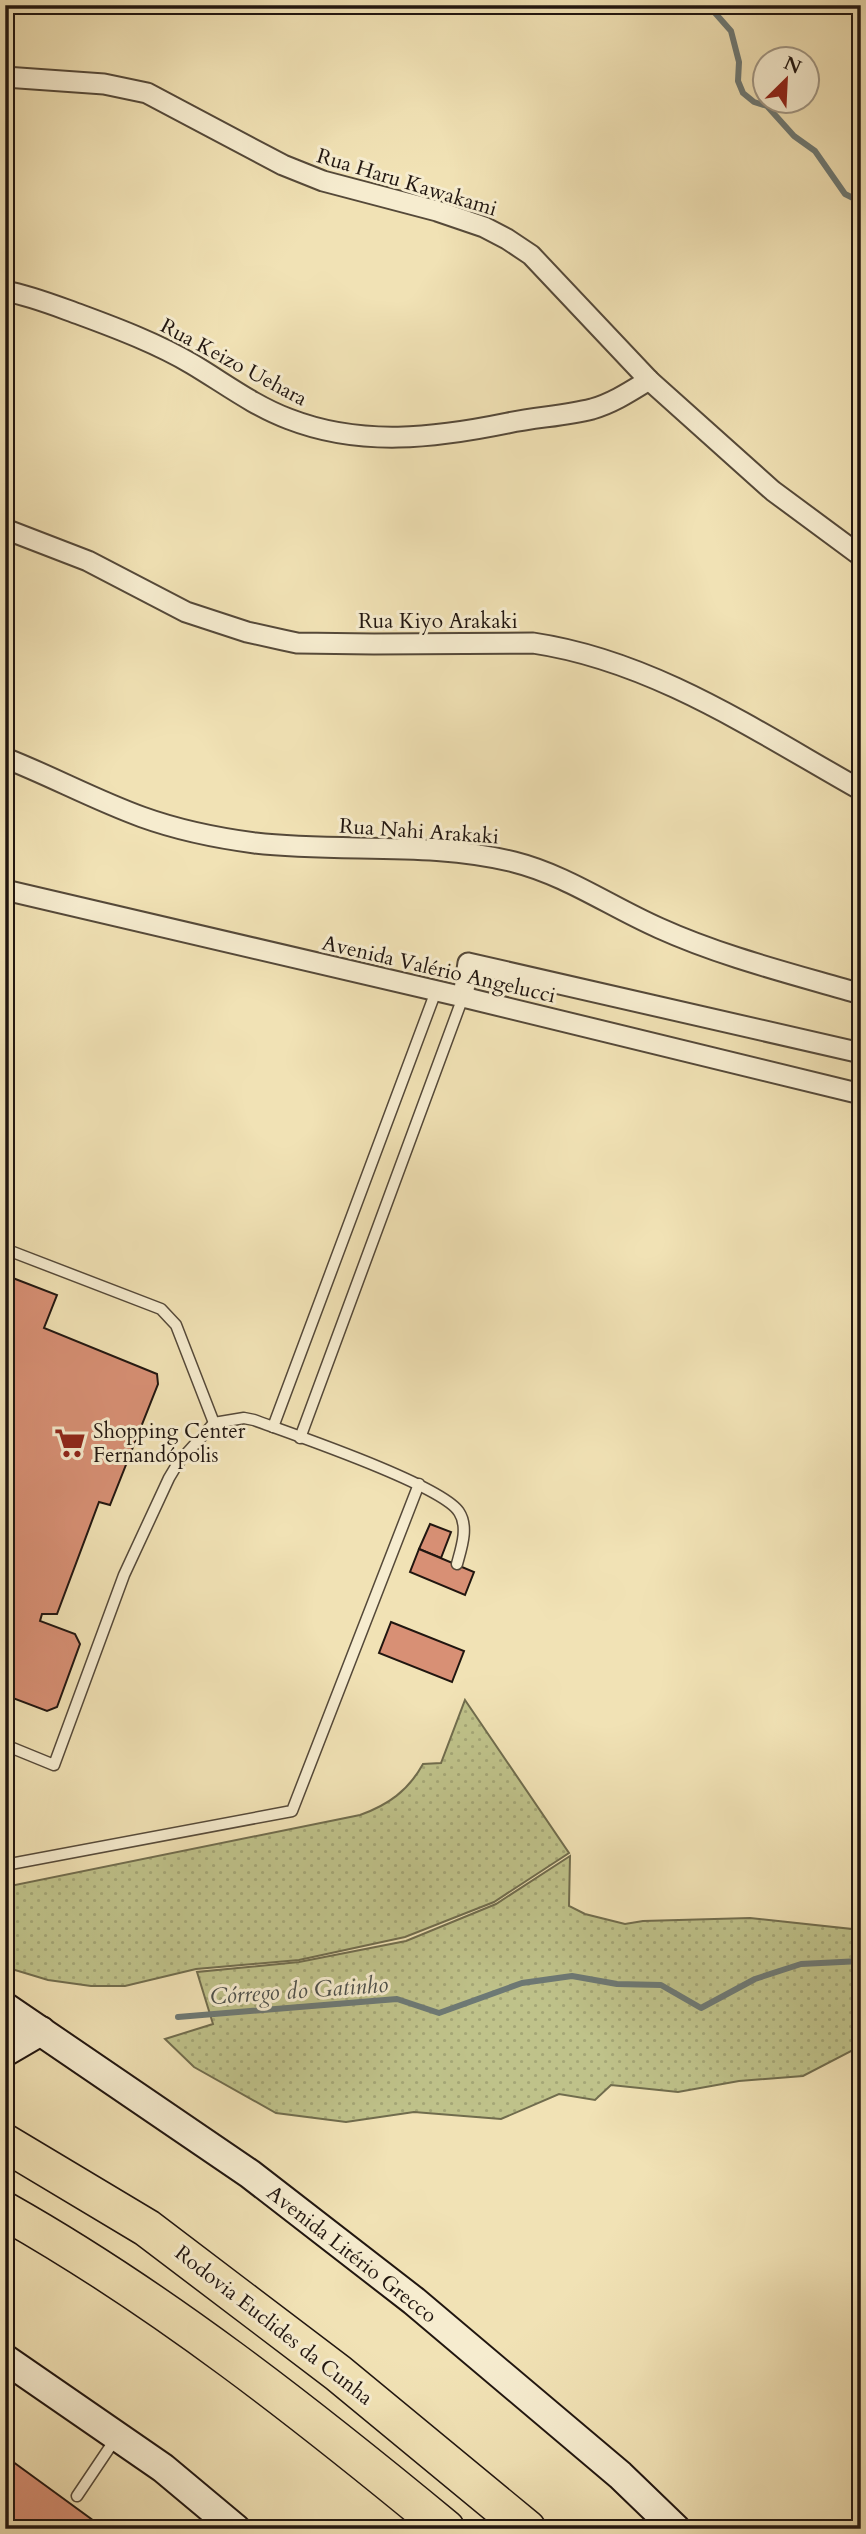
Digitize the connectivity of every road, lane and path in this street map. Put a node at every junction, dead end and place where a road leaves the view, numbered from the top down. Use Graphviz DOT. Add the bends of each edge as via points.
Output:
graph roads {
  1 [pos="5,77"];
  2 [pos="5,291"];
  3 [pos="649,380"];
  4 [pos="5,529"];
  5 [pos="861,556"];
  6 [pos="5,758"];
  7 [pos="861,790"];
  8 [pos="5,890"];
  9 [pos="436,991"];
  10 [pos="861,994"];
  11 [pos="463,997"];
  12 [pos="861,1053"];
  13 [pos="861,1094"];
  14 [pos="5,1249"];
  15 [pos="215,1423"];
  16 [pos="273,1427"];
  17 [pos="300,1438"];
  18 [pos="419,1484"];
  19 [pos="457,1564"];
  20 [pos="5,1745"];
  21 [pos="5,1865"];
  22 [pos="5,2007"];
  23 [pos="41,2031"];
  24 [pos="5,2052"];
  25 [pos="5,2143"];
  26 [pos="5,2210"];
  27 [pos="5,2358"];
  28 [pos="118,2437"];
  29 [pos="77,2496"];
  30 [pos="236,2529"];
  31 [pos="446,2529"];
  32 [pos="527,2529"];
  33 [pos="676,2529"];
  1 -- 3 [label="street, Rua Haru Kawakami" via="104,84 148,93 293,169 484,228 531,254"];
  2 -- 3 [label="street, Rua Keizo Uehara" via="104,322 184,360 290,420 352,435 436,436 575,412 606,404"];
  3 -- 5 [label="street, Rua Haru Kawakami" via="773,491"];
  4 -- 7 [label="street, Rua Kiyo Arakaki" via="88,561 186,612 283,640 374,645 524,643 601,658 704,700"];
  6 -- 10 [label="street, Rua Nahi Arakaki" via="142,817 184,830 258,843 439,851 516,862 701,946"];
  8 -- 9 [label="street, Avenida Valério Angelucci"];
  9 -- 11 [label="street, Avenida Valério Angelucci"];
  9 -- 16 [label="lane"];
  11 -- 12 [label="street, Avenida Valério Angelucci" via="468,963"];
  11 -- 13 [label="street, Avenida Valério Angelucci"];
  11 -- 17 [label="lane"];
  14 -- 15 [label="lane" via="161,1309 176,1325"];
  15 -- 16 [label="lane" via="244,1418"];
  15 -- 20 [label="lane" via="178,1463 163,1489 124,1575 54,1765"];
  16 -- 17 [label="lane"];
  17 -- 18 [label="lane"];
  18 -- 19 [label="lane" via="448,1499 460,1513 464,1524"];
  18 -- 21 [label="lane" via="292,1811"];
  22 -- 23 [label="main road, Avenida Litério Grecco"];
  23 -- 24 [label="main road"];
  23 -- 33 [label="main road, Avenida Litério Grecco" via="250,2174 414,2301 620,2475"];
  25 -- 32 [label="highway, Rodovia Euclides da Cunha" via="147,2228 338,2373"];
  26 -- 31 [label="highway" via="69,2247 227,2358"];
  27 -- 28 [label="main road"];
  28 -- 29 [label="lane"];
  28 -- 30 [label="main road"];
}
